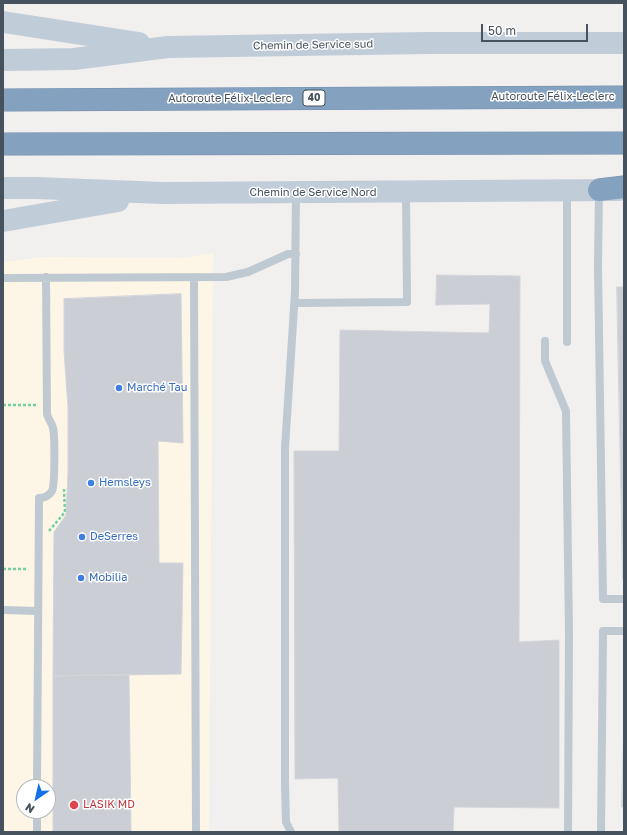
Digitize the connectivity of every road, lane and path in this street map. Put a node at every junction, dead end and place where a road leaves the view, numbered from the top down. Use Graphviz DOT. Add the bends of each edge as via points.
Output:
graph roads {
  1 [pos="3,22"];
  2 [pos="624,43"];
  3 [pos="168,47"];
  4 [pos="3,60"];
  5 [pos="624,97"];
  6 [pos="3,100"];
  7 [pos="624,142"];
  8 [pos="3,144"];
  9 [pos="624,187"];
  10 [pos="3,188"];
  11 [pos="567,190"];
  12 [pos="599,190"];
  13 [pos="624,191"];
  14 [pos="406,192"];
  15 [pos="162,193"];
  16 [pos="296,193"];
  17 [pos="3,221"];
  18 [pos="296,254"];
  19 [pos="46,277"];
  20 [pos="194,277"];
  21 [pos="3,278"];
  22 [pos="295,303"];
  23 [pos="545,341"];
  24 [pos="567,342"];
  25 [pos="3,405"];
  26 [pos="38,405"];
  27 [pos="28,568"];
  28 [pos="3,569"];
  29 [pos="624,598"];
  30 [pos="3,610"];
  31 [pos="38,611"];
  32 [pos="624,631"];
  33 [pos="37,779"];
  34 [pos="37,819"];
  35 [pos="37,832"];
  36 [pos="196,832"];
  37 [pos="290,832"];
  38 [pos="568,832"];
  39 [pos="601,832"];
  1 -- 3 [label="main road"];
  2 -- 3 [label="main road, Chemin de Service sud"];
  3 -- 4 [label="main road, Chemin de Service sud" via="74,59"];
  5 -- 6 [label="highway, Autoroute Félix-Leclerc / 40"];
  7 -- 8 [label="highway"];
  9 -- 12 [label="highway"];
  10 -- 15 [label="main road, Chemin de Service Nord"];
  11 -- 12 [label="main road, Chemin de Service Nord"];
  11 -- 14 [label="main road, Chemin de Service Nord"];
  11 -- 24 [label="lane"];
  12 -- 13 [label="main road, Chemin de Service Nord"];
  12 -- 29 [label="lane" via="603,599"];
  14 -- 16 [label="main road, Chemin de Service Nord"];
  14 -- 22 [label="lane" via="407,302"];
  15 -- 16 [label="main road, Chemin de Service Nord"];
  15 -- 17 [label="main road"];
  16 -- 18 [label="lane"];
  18 -- 20 [label="lane" via="288,254 236,276"];
  18 -- 22 [label="lane"];
  19 -- 20 [label="lane"];
  19 -- 21 [label="lane"];
  19 -- 31 [label="lane" via="47,414 53,428 54,482 52,490 43,498 39,498"];
  20 -- 36 [label="lane"];
  22 -- 37 [label="lane" via="285,456 285,783 286,822"];
  23 -- 38 [label="lane" via="545,361 566,411"];
  25 -- 26 [label="path"];
  27 -- 28 [label="path"];
  30 -- 31 [label="lane"];
  31 -- 33 [label="lane"];
  32 -- 39 [label="lane" via="603,632"];
  34 -- 35 [label="lane"];
}
